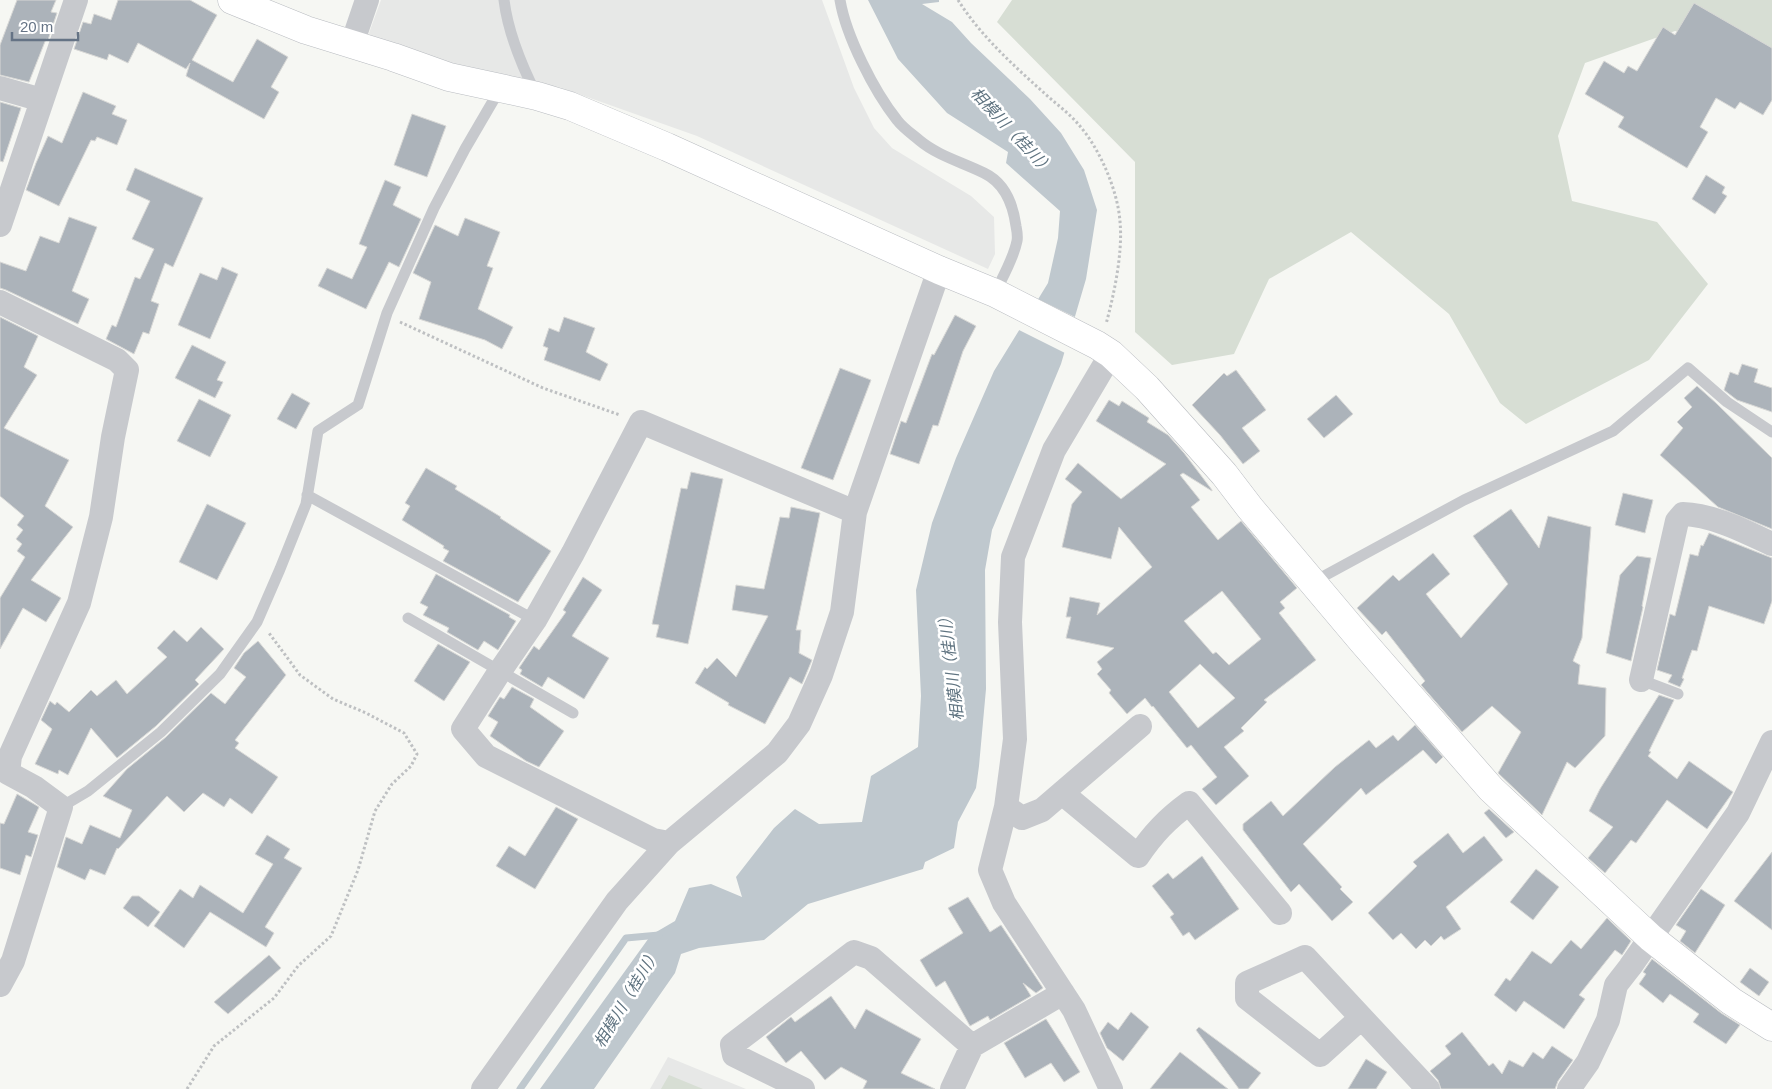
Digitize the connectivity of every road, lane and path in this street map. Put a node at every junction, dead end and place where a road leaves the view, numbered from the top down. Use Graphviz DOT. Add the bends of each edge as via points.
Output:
graph roads {
  1 [pos="76,0"];
  2 [pos="232,0"];
  3 [pos="368,0"];
  4 [pos="504,0"];
  5 [pos="840,0"];
  6 [pos="958,0"];
  7 [pos="352,44"];
  8 [pos="0,88"];
  9 [pos="500,89"];
  10 [pos="536,96"];
  11 [pos="42,100"];
  12 [pos="0,225"];
  13 [pos="939,270"];
  14 [pos="999,295"];
  15 [pos="0,302"];
  16 [pos="387,314"];
  17 [pos="1099,347"];
  18 [pos="641,422"];
  19 [pos="1772,432"];
  20 [pos="307,495"];
  21 [pos="855,512"];
  22 [pos="1772,544"];
  23 [pos="1313,582"];
  24 [pos="408,618"];
  25 [pos="535,620"];
  26 [pos="257,622"];
  27 [pos="500,671"];
  28 [pos="1641,680"];
  29 [pos="1678,694"];
  30 [pos="573,713"];
  31 [pos="1140,726"];
  32 [pos="1772,742"];
  33 [pos="1062,793"];
  34 [pos="61,807"];
  35 [pos="1006,807"];
  36 [pos="668,843"];
  37 [pos="1280,913"];
  38 [pos="1651,938"];
  39 [pos="0,986"];
  40 [pos="1063,993"];
  41 [pos="1361,1018"];
  42 [pos="1772,1027"];
  43 [pos="972,1046"];
  44 [pos="187,1089"];
  45 [pos="483,1089"];
  46 [pos="803,1089"];
  47 [pos="952,1089"];
  48 [pos="1112,1089"];
  49 [pos="1428,1089"];
  50 [pos="1569,1089"];
  1 -- 11 [label="street"];
  2 -- 7 [label="main road" via="306,30"];
  3 -- 7 [label="street"];
  4 -- 10 [label="lane" via="520,61"];
  5 -- 14 [label="lane" via="859,56 898,122 940,154 996,179 1006,193 1014,212 1018,239"];
  6 -- 17 [label="path" via="1006,58 1079,125 1102,162 1114,192 1120,223 1114,296"];
  7 -- 9 [label="main road" via="449,77"];
  8 -- 11 [label="street"];
  9 -- 10 [label="main road"];
  9 -- 16 [label="lane" via="434,208"];
  10 -- 13 [label="main road" via="570,106 667,147"];
  11 -- 12 [label="street"];
  13 -- 14 [label="main road"];
  13 -- 21 [label="street"];
  14 -- 17 [label="main road"];
  15 -- 34 [label="street" via="117,360 127,370 101,517 79,603 10,756 8,773 34,786"];
  16 -- 18 [label="path" via="543,388"];
  16 -- 20 [label="lane" via="358,405 318,432"];
  17 -- 23 [label="main road" via="1147,388 1218,467"];
  17 -- 35 [label="street" via="1054,450 1013,557 1010,622 1015,740"];
  18 -- 21 [label="street"];
  18 -- 25 [label="street"];
  19 -- 23 [label="lane" via="1727,402 1688,368 1613,431 1464,500"];
  20 -- 25 [label="lane"];
  20 -- 26 [label="lane"];
  21 -- 36 [label="street" via="842,612 821,675 799,724 777,753"];
  22 -- 28 [label="street" via="1731,526 1683,514 1677,521"];
  23 -- 38 [label="main road" via="1492,789"];
  24 -- 27 [label="lane"];
  25 -- 27 [label="street"];
  26 -- 34 [label="lane" via="220,674 160,732 88,791"];
  26 -- 44 [label="path" via="270,634 300,675 334,699 404,733 417,754 375,811 358,870 330,936 298,966 274,998 214,1046"];
  27 -- 30 [label="lane"];
  27 -- 36 [label="street" via="463,729 486,756 653,840"];
  28 -- 29 [label="lane"];
  31 -- 33 [label="street"];
  32 -- 38 [label="street" via="1738,812"];
  33 -- 35 [label="street" via="1042,810 1022,818"];
  33 -- 37 [label="street" via="1138,856 1153,834 1189,803"];
  34 -- 39 [label="street" via="13,961"];
  35 -- 40 [label="street" via="990,870 1004,903"];
  36 -- 45 [label="street" via="617,902"];
  38 -- 42 [label="main road" via="1731,1001"];
  38 -- 50 [label="street" via="1616,985 1608,1020 1588,1062"];
  40 -- 43 [label="street"];
  40 -- 48 [label="street"];
  41 -- 41 [label="street" via="1305,957 1247,983 1247,998 1320,1055"];
  41 -- 49 [label="street"];
  43 -- 46 [label="street" via="871,958 854,952 732,1045 734,1055"];
  43 -- 47 [label="street"];
}
